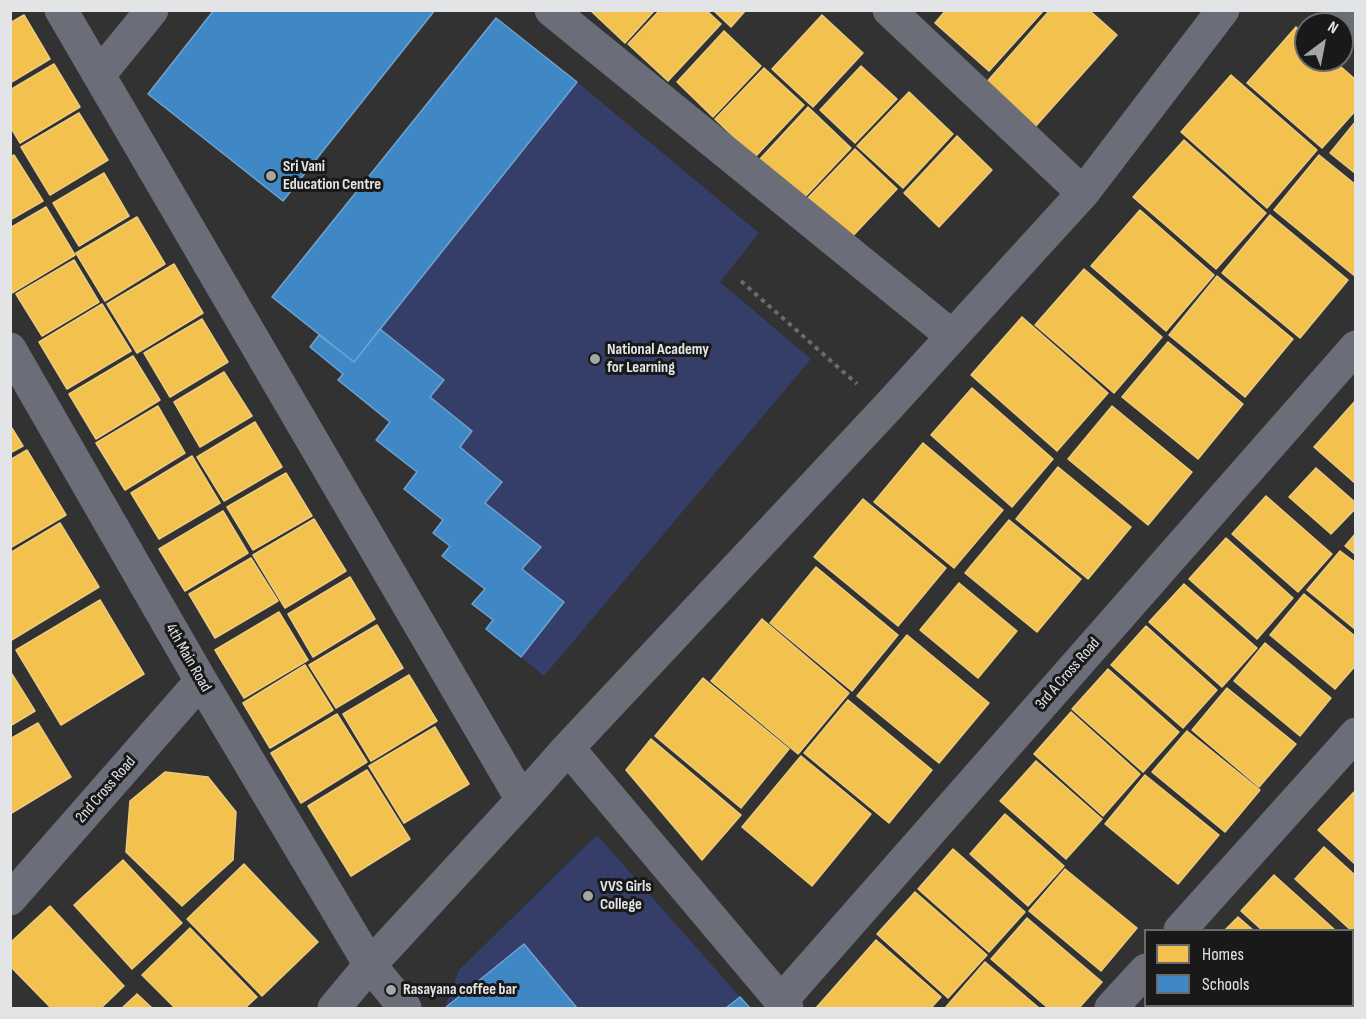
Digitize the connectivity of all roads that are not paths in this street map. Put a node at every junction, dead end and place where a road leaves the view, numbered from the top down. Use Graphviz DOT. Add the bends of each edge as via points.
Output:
graph roads {
  1 [pos="62,10"];
  2 [pos="152,10"];
  3 [pos="551,10"];
  4 [pos="889,10"];
  5 [pos="1223,10"];
  6 [pos="1339,10"];
  7 [pos="1356,23"];
  8 [pos="99,75"];
  9 [pos="1083,193"];
  10 [pos="952,336"];
  11 [pos="1356,347"];
  12 [pos="10,349"];
  13 [pos="201,681"];
  14 [pos="1356,734"];
  15 [pos="568,748"];
  16 [pos="522,800"];
  17 [pos="10,899"];
  18 [pos="1181,929"];
  19 [pos="370,965"];
  20 [pos="1144,972"];
  21 [pos="784,1005"];
  22 [pos="333,1008"];
  23 [pos="405,1008"];
  24 [pos="1111,1008"];
  1 -- 8 [label="street"];
  2 -- 8 [label="street"];
  3 -- 10 [label="street"];
  4 -- 9 [label="street"];
  5 -- 9 [label="street"];
  6 -- 7 [label="street"];
  8 -- 16 [label="street"];
  9 -- 10 [label="street"];
  10 -- 15 [label="street"];
  11 -- 21 [label="street, 3rd A Cross Road"];
  12 -- 13 [label="street, 4th Main Road"];
  13 -- 17 [label="street, 2nd Cross Road"];
  13 -- 19 [label="street, 4th Main Road"];
  14 -- 18 [label="street"];
  15 -- 16 [label="street"];
  15 -- 21 [label="street"];
  16 -- 19 [label="street"];
  19 -- 22 [label="street"];
  19 -- 23 [label="street, 4th Main Road"];
  20 -- 24 [label="street"];
}
